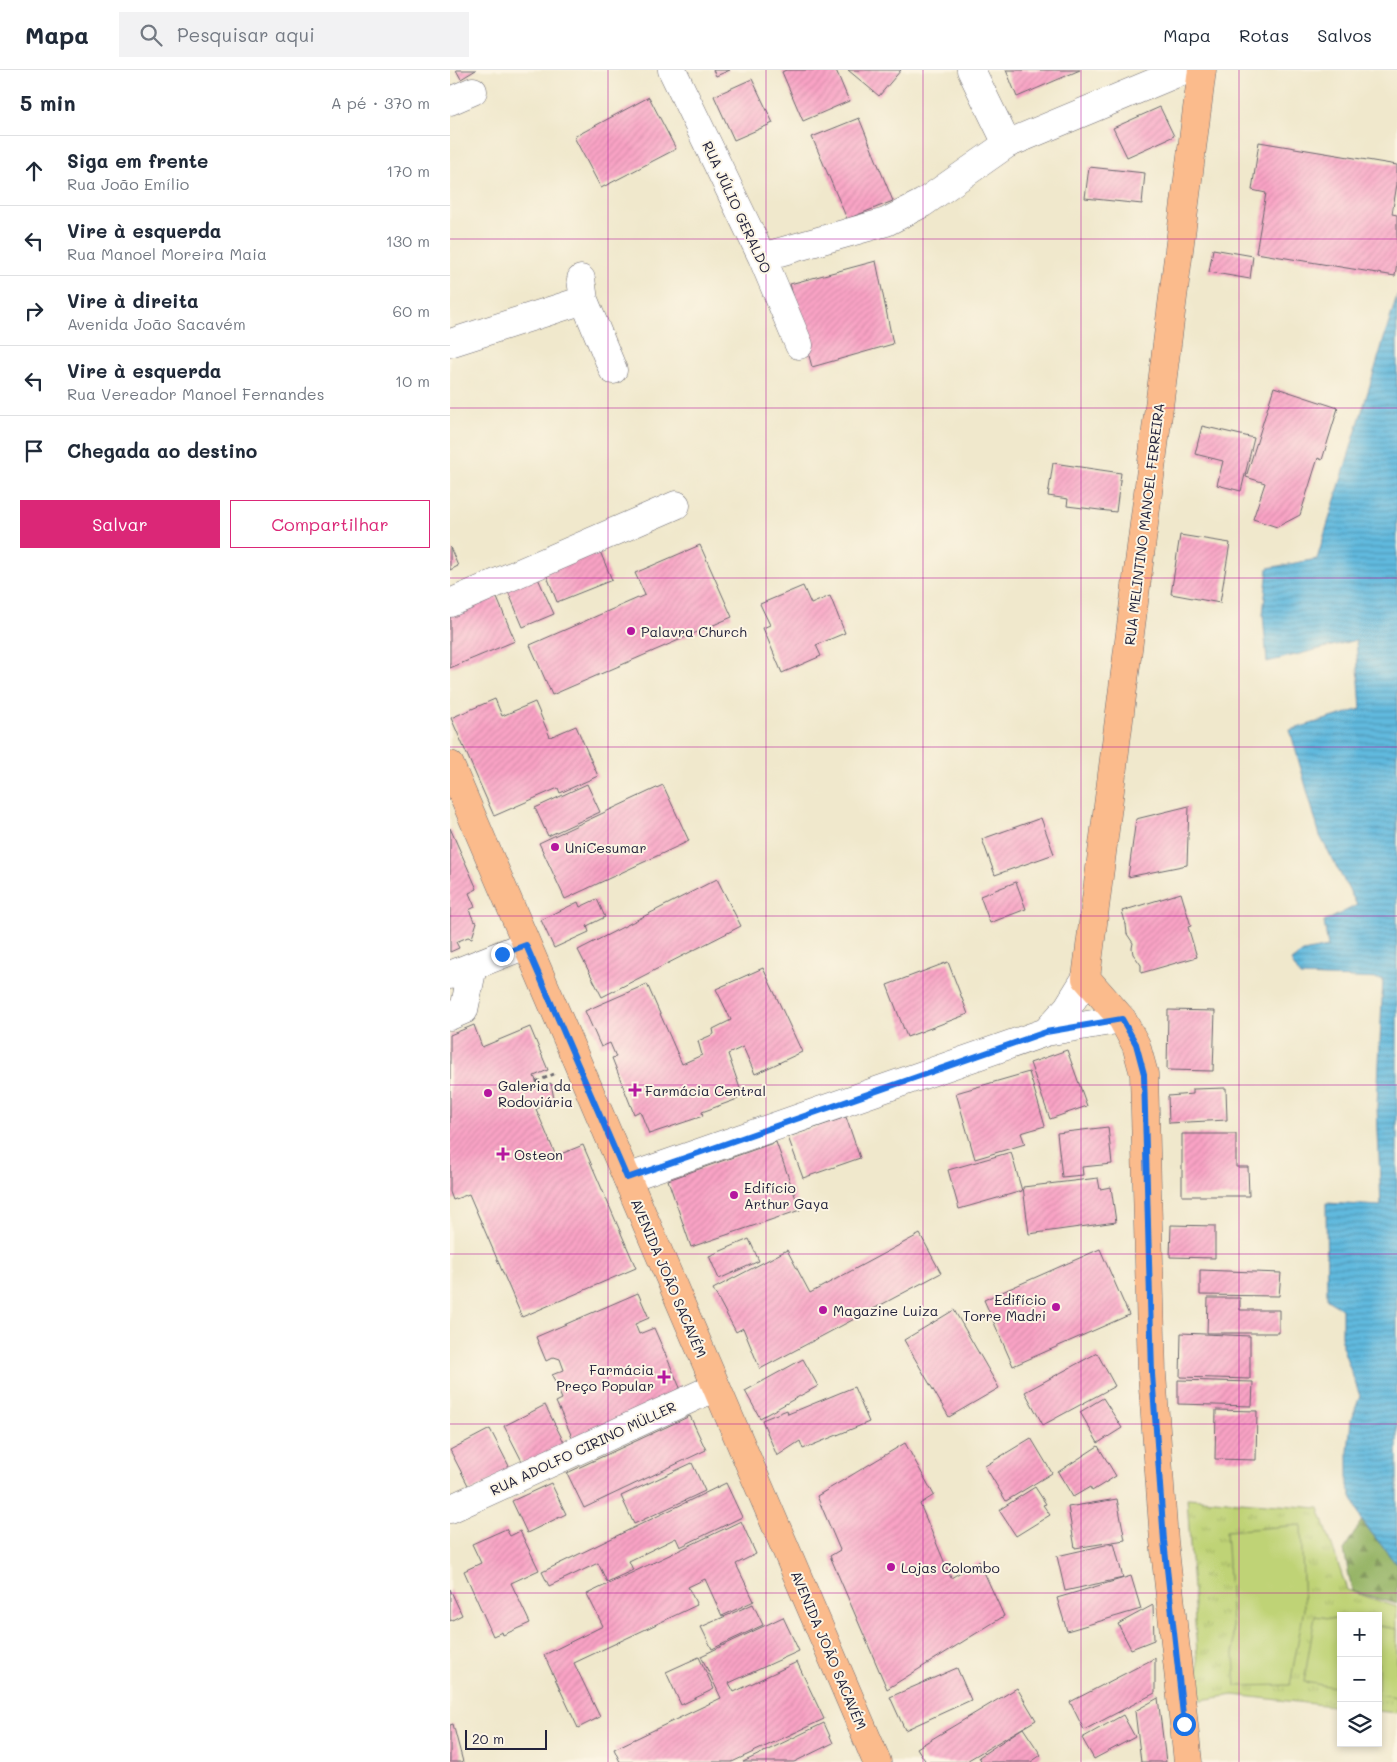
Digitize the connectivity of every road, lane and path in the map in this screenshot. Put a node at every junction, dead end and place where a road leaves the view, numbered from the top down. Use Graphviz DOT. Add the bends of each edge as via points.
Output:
graph roads {
  1 [pos="672,70"];
  2 [pos="971,70"];
  3 [pos="1184,70"];
  4 [pos="1202,70"];
  5 [pos="1007,144"];
  6 [pos="762,257"];
  7 [pos="450,343"];
  8 [pos="799,345"];
  9 [pos="613,370"];
  10 [pos="676,505"];
  11 [pos="450,603"];
  12 [pos="450,766"];
  13 [pos="526,945"];
  14 [pos="461,971"];
  15 [pos="1086,978"];
  16 [pos="450,1016"];
  17 [pos="1122,1019"];
  18 [pos="1046,1032"];
  19 [pos="627,1178"];
  20 [pos="716,1387"];
  21 [pos="450,1509"];
  22 [pos="877,1762"];
  23 [pos="1188,1762"];
  1 -- 6 [label="street, RUA JÚLIO GERALDO"];
  2 -- 5 [label="street"];
  3 -- 5 [label="street"];
  4 -- 15 [label="main road, RUA MELINTINO MANOEL FERREIRA"];
  5 -- 6 [label="street" via="923,203 886,222"];
  6 -- 8 [label="street, RUA JÚLIO GERALDO"];
  7 -- 9 [label="street" via="582,290"];
  10 -- 11 [label="street"];
  12 -- 13 [label="main road, AVENIDA JOÃO SACAVÉM"];
  13 -- 14 [label="street"];
  13 -- 19 [label="main road, AVENIDA JOÃO SACAVÉM"];
  14 -- 16 [label="street" via="464,1010"];
  15 -- 17 [label="main road"];
  15 -- 18 [label="street" via="1068,1007"];
  17 -- 18 [label="street"];
  17 -- 23 [label="main road" via="1136,1044 1144,1074 1152,1374 1164,1541"];
  18 -- 19 [label="street"];
  19 -- 20 [label="main road, AVENIDA JOÃO SACAVÉM"];
  20 -- 21 [label="street, RUA ADOLFO CIRINO MÜLLER"];
  20 -- 22 [label="main road, AVENIDA JOÃO SACAVÉM"];
}
